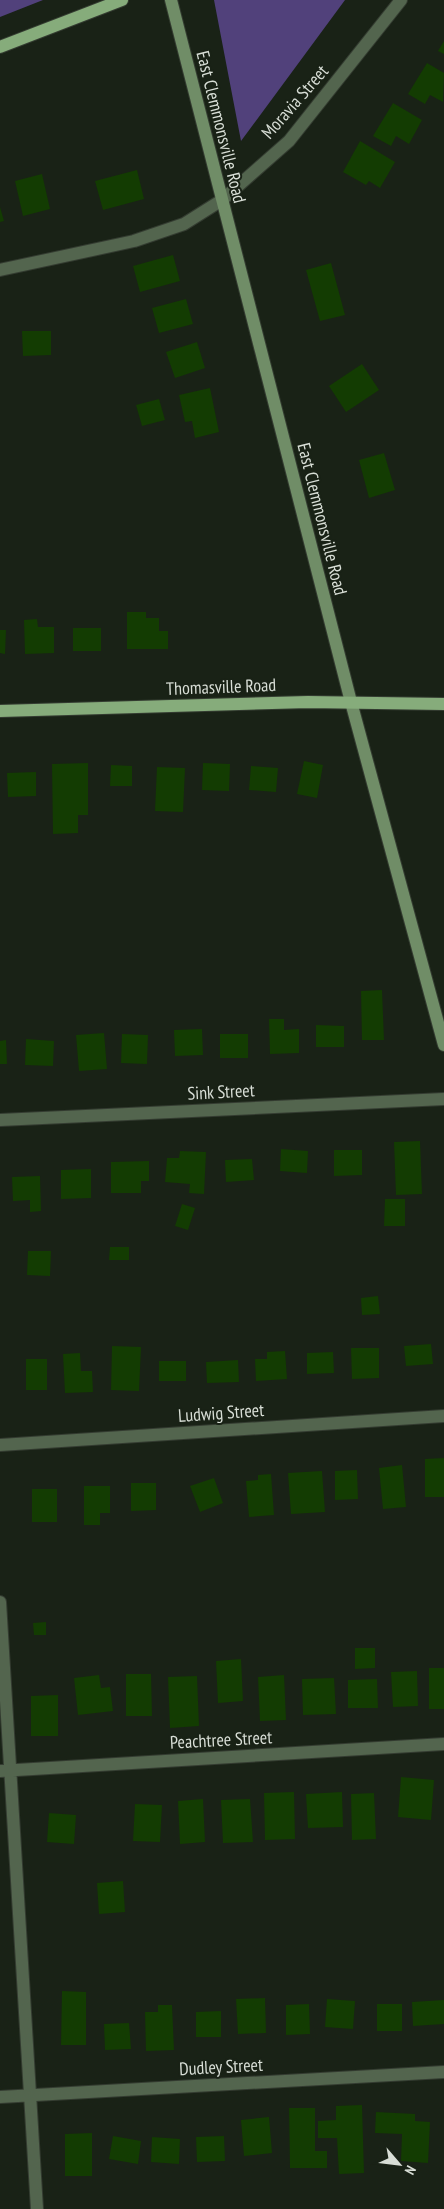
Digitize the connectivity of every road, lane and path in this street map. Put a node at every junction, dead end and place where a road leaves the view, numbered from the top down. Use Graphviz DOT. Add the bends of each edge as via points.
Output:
graph roads {
  1 [pos="122,0"];
  2 [pos="171,0"];
  3 [pos="401,0"];
  4 [pos="0,47"];
  5 [pos="222,200"];
  6 [pos="0,270"];
  7 [pos="351,702"];
  8 [pos="444,704"];
  9 [pos="0,711"];
  10 [pos="444,1045"];
  11 [pos="444,1099"];
  12 [pos="0,1120"];
  13 [pos="444,1416"];
  14 [pos="0,1445"];
  15 [pos="0,1602"];
  16 [pos="444,1744"];
  17 [pos="5,1771"];
  18 [pos="444,2072"];
  19 [pos="29,2094"];
  20 [pos="0,2097"];
  21 [pos="37,2209"];
  1 -- 4 [label="main road"];
  2 -- 5 [label="main road, East Clemmonsville Road"];
  3 -- 5 [label="street, Moravia Street" via="289,141"];
  5 -- 6 [label="street, Moravia Street" via="184,224 134,241"];
  5 -- 7 [label="main road, East Clemmonsville Road"];
  7 -- 8 [label="main road, Thomasville Road"];
  7 -- 9 [label="main road, Thomasville Road"];
  7 -- 10 [label="main road, East Clemmonsville Road"];
  11 -- 12 [label="street, Sink Street"];
  13 -- 14 [label="street, Ludwig Street"];
  15 -- 17 [label="street"];
  16 -- 17 [label="street, Peachtree Street"];
  17 -- 19 [label="street"];
  18 -- 19 [label="street, Dudley Street"];
  19 -- 20 [label="street, Dudley Street"];
  19 -- 21 [label="street"];
}
